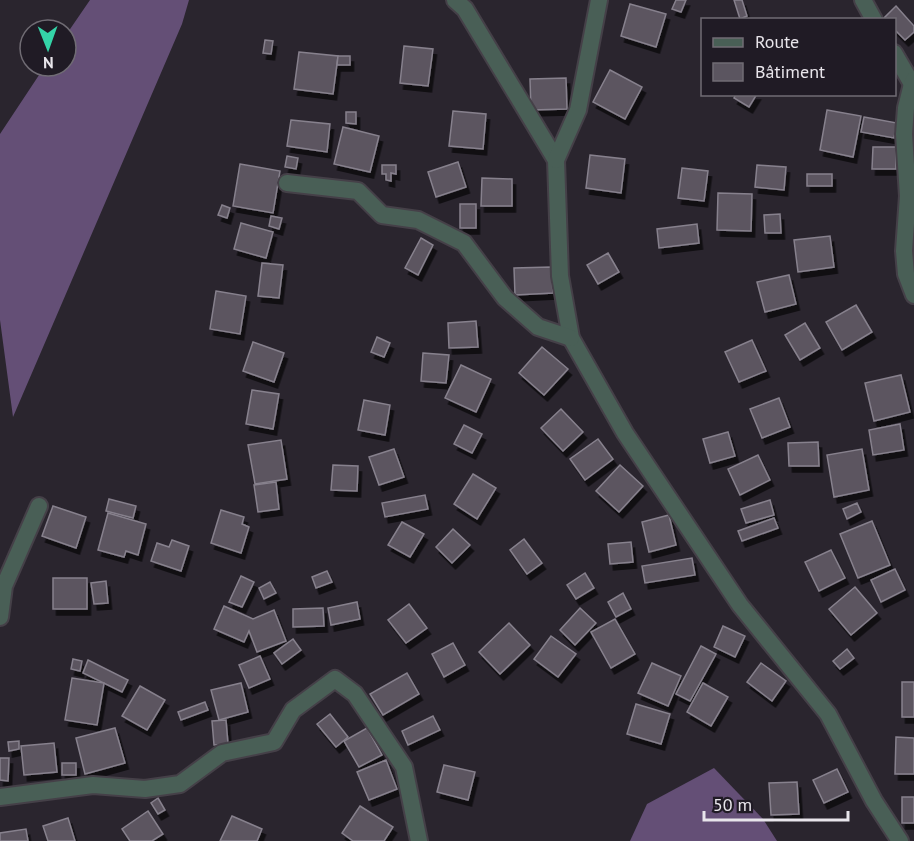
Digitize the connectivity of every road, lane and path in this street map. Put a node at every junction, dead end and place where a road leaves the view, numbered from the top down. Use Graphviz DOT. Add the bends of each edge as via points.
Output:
graph roads {
  1 [pos="455,0"];
  2 [pos="599,0"];
  3 [pos="863,0"];
  4 [pos="873,18"];
  5 [pos="896,55"];
  6 [pos="913,82"];
  7 [pos="556,160"];
  8 [pos="287,183"];
  9 [pos="914,295"];
  10 [pos="572,338"];
  11 [pos="39,506"];
  12 [pos="0,617"];
  13 [pos="0,797"];
  14 [pos="419,841"];
  15 [pos="900,841"];
  1 -- 7 [label="street" via="465,9"];
  2 -- 7 [label="street" via="578,110"];
  3 -- 4 [label="street"];
  5 -- 6 [label="street"];
  6 -- 9 [label="street" via="904,134 908,196 904,251 906,274"];
  7 -- 10 [label="street" via="560,276"];
  8 -- 10 [label="street" via="358,191 382,215 418,220 464,243 506,298 538,327"];
  10 -- 15 [label="street" via="625,433 740,605 828,714"];
  11 -- 12 [label="street" via="4,586"];
  13 -- 14 [label="street" via="93,785 145,789 180,784 222,753 274,742 293,711 335,679 355,694 404,767"];
}
